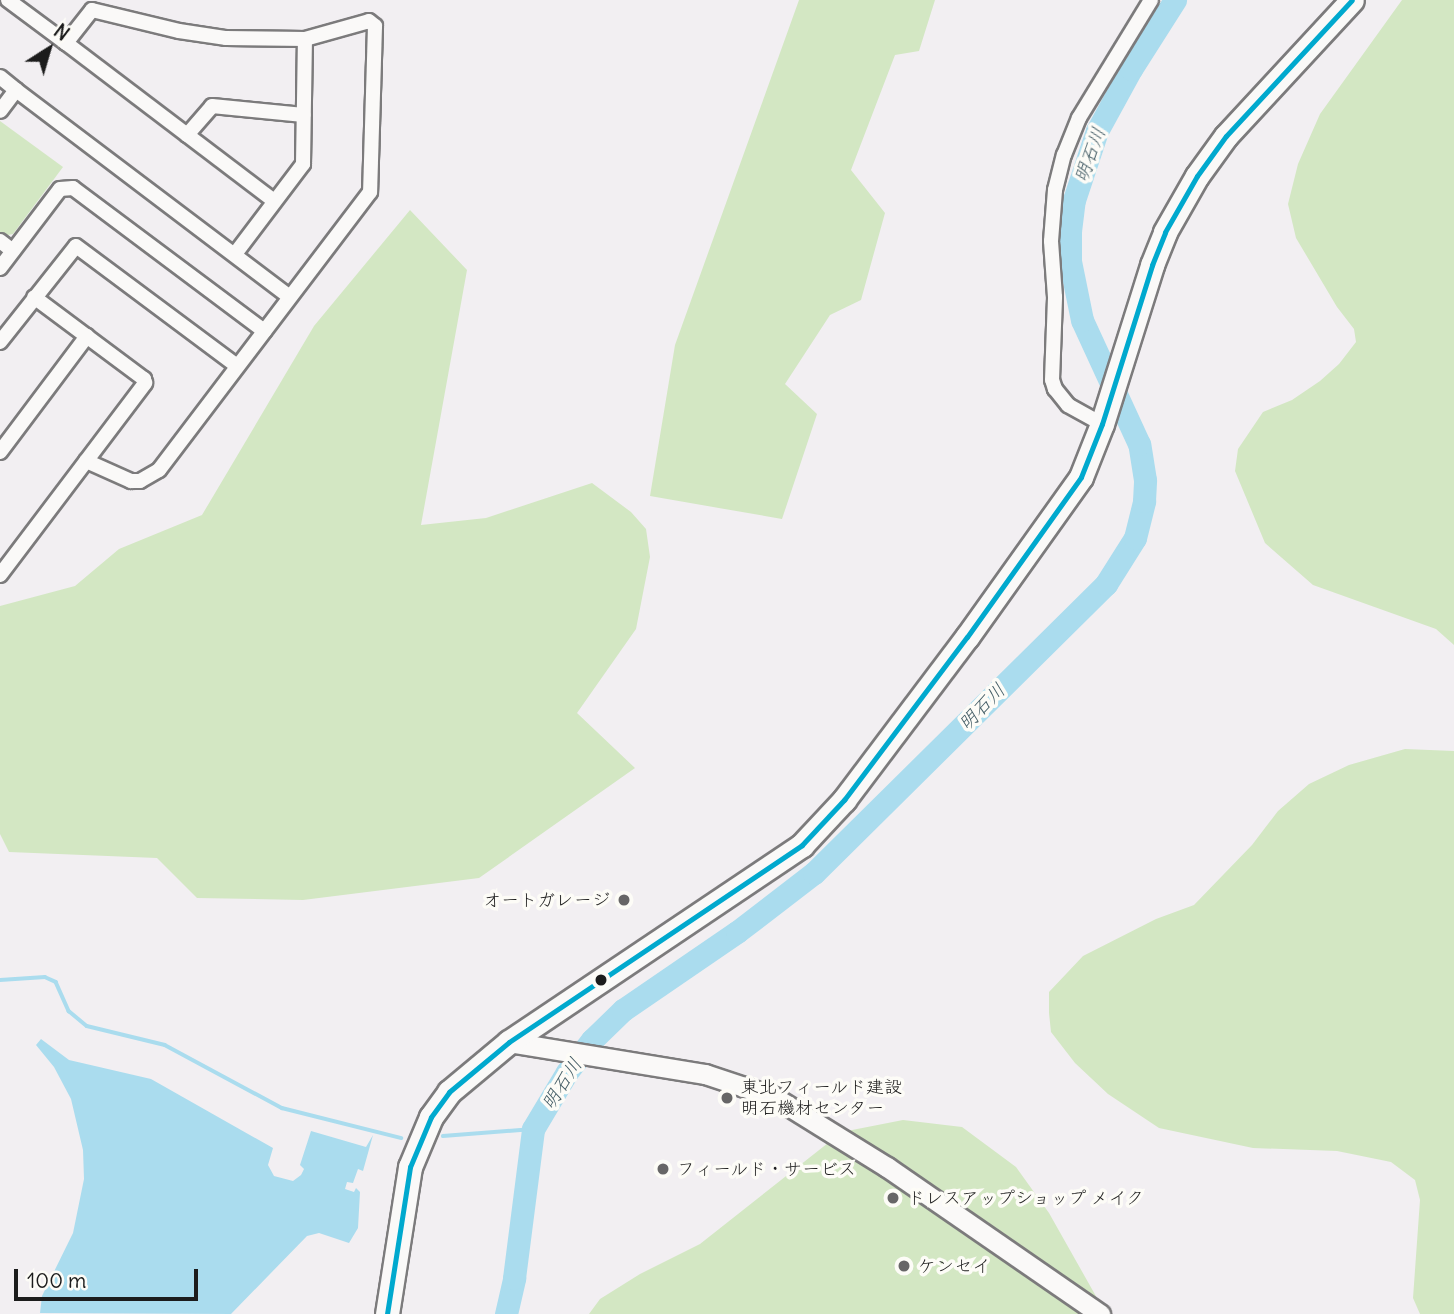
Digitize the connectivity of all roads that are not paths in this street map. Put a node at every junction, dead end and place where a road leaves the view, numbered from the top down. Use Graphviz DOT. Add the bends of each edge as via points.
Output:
graph roads {
  1 [pos="8,0"];
  2 [pos="1151,0"];
  3 [pos="1352,0"];
  4 [pos="305,39"];
  5 [pos="66,43"];
  6 [pos="0,77"];
  7 [pos="16,90"];
  8 [pos="0,111"];
  9 [pos="304,115"];
  10 [pos="187,135"];
  11 [pos="274,201"];
  12 [pos="0,241"];
  13 [pos="13,251"];
  14 [pos="235,254"];
  15 [pos="0,268"];
  16 [pos="34,296"];
  17 [pos="290,297"];
  18 [pos="264,331"];
  19 [pos="87,336"];
  20 [pos="0,342"];
  21 [pos="237,366"];
  22 [pos="1105,417"];
  23 [pos="0,452"];
  24 [pos="86,461"];
  25 [pos="0,575"];
  26 [pos="509,1042"];
  27 [pos="387,1314"];
  28 [pos="1100,1314"];
  1 -- 5 [label="street"];
  2 -- 22 [label="street" via="1079,118 1055,190 1052,380 1068,405"];
  3 -- 22 [label="main road" via="1226,136 1197,176 1154,257"];
  4 -- 5 [label="street" via="210,36 92,10"];
  4 -- 9 [label="street"];
  4 -- 17 [label="street" via="369,21 375,26 372,186"];
  5 -- 10 [label="street"];
  6 -- 7 [label="street"];
  7 -- 8 [label="street"];
  7 -- 14 [label="street"];
  9 -- 10 [label="street" via="212,106"];
  9 -- 11 [label="street" via="303,164"];
  10 -- 11 [label="street"];
  11 -- 14 [label="street"];
  12 -- 13 [label="street"];
  13 -- 15 [label="street"];
  13 -- 18 [label="street" via="60,189 73,188"];
  14 -- 17 [label="street"];
  16 -- 19 [label="street"];
  16 -- 20 [label="street"];
  16 -- 21 [label="street" via="76,246"];
  17 -- 18 [label="street"];
  18 -- 21 [label="street"];
  19 -- 23 [label="street"];
  19 -- 24 [label="street" via="145,383"];
  21 -- 24 [label="street" via="152,475 131,481"];
  22 -- 26 [label="main road" via="1091,455 1061,507 822,826 752,881"];
  24 -- 25 [label="street"];
  26 -- 27 [label="main road" via="449,1092 423,1130 410,1167"];
  26 -- 28 [label="street" via="705,1074 774,1097 887,1167"];
}
